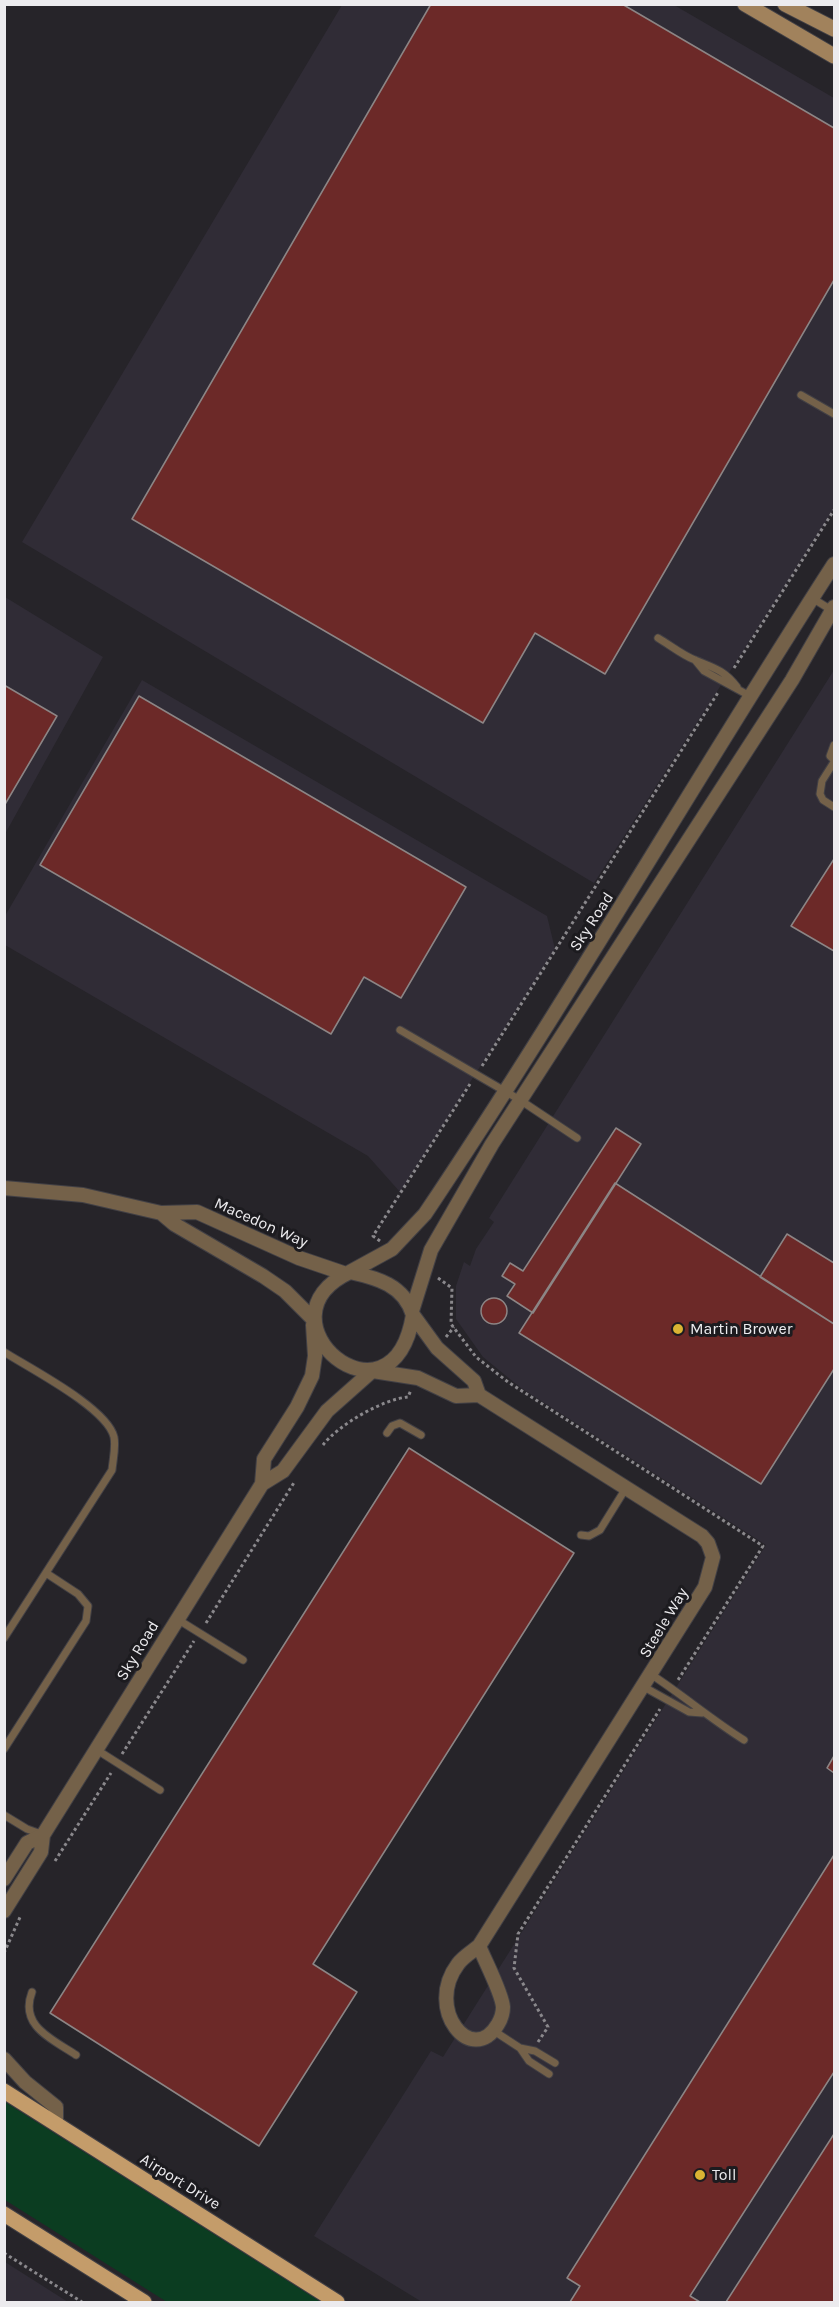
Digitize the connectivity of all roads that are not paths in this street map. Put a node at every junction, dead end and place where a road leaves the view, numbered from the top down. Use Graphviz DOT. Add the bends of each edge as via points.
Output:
graph roads {
  1 [pos="745,4"];
  2 [pos="785,4"];
  3 [pos="819,21"];
  4 [pos="834,29"];
  5 [pos="834,41"];
  6 [pos="834,56"];
  7 [pos="801,395"];
  8 [pos="834,414"];
  9 [pos="834,564"];
  10 [pos="812,598"];
  11 [pos="834,610"];
  12 [pos="658,638"];
  13 [pos="695,660"];
  14 [pos="737,687"];
  15 [pos="750,696"];
  16 [pos="834,745"];
  17 [pos="834,761"];
  18 [pos="834,807"];
  19 [pos="400,1030"];
  20 [pos="504,1091"];
  21 [pos="520,1100"];
  22 [pos="577,1138"];
  23 [pos="4,1188"];
  24 [pos="161,1213"];
  25 [pos="348,1273"];
  26 [pos="412,1313"];
  27 [pos="313,1322"];
  28 [pos="4,1352"];
  29 [pos="372,1371"];
  30 [pos="479,1395"];
  31 [pos="387,1433"];
  32 [pos="421,1435"];
  33 [pos="262,1484"];
  34 [pos="626,1488"];
  35 [pos="581,1535"];
  36 [pos="46,1573"];
  37 [pos="177,1619"];
  38 [pos="4,1638"];
  39 [pos="243,1660"];
  40 [pos="648,1681"];
  41 [pos="702,1713"];
  42 [pos="744,1740"];
  43 [pos="4,1749"];
  44 [pos="96,1750"];
  45 [pos="160,1790"];
  46 [pos="4,1815"];
  47 [pos="43,1835"];
  48 [pos="4,1879"];
  49 [pos="4,1911"];
  50 [pos="479,1946"];
  51 [pos="32,1992"];
  52 [pos="494,2031"];
  53 [pos="520,2048"];
  54 [pos="76,2055"];
  55 [pos="4,2059"];
  56 [pos="555,2063"];
  57 [pos="549,2074"];
  58 [pos="4,2091"];
  59 [pos="56,2124"];
  60 [pos="4,2214"];
  61 [pos="144,2302"];
  62 [pos="337,2302"];
  1 -- 6 [label="street"];
  2 -- 3 [label="street"];
  3 -- 4 [label="street"];
  3 -- 5 [label="street" via="824,35"];
  7 -- 8 [label="lane"];
  9 -- 10 [label="street, Sky Road"];
  10 -- 11 [label="lane"];
  10 -- 15 [label="street, Sky Road"];
  11 -- 21 [label="street"];
  12 -- 13 [label="lane"];
  13 -- 14 [label="lane" via="724,684"];
  13 -- 14 [label="lane" via="729,676"];
  14 -- 15 [label="lane"];
  15 -- 20 [label="street, Sky Road" via="644,872"];
  16 -- 17 [label="lane" via="830,752"];
  17 -- 18 [label="lane" via="822,781 820,794"];
  19 -- 20 [label="lane"];
  20 -- 21 [label="lane"];
  20 -- 25 [label="street, Sky Road" via="425,1214 392,1248"];
  21 -- 22 [label="lane"];
  21 -- 26 [label="street" via="443,1227 424,1269"];
  23 -- 24 [label="street, Macedon Way" via="83,1195"];
  24 -- 25 [label="street, Macedon Way" via="197,1212 298,1258"];
  24 -- 27 [label="street, Macedon Way" via="285,1291"];
  25 -- 26 [label="street" via="385,1281 403,1296"];
  25 -- 27 [label="street" via="326,1292"];
  26 -- 29 [label="street" via="409,1335 398,1354"];
  26 -- 30 [label="street, Steele Way" via="437,1348 474,1381"];
  27 -- 29 [label="street" via="321,1341 336,1359"];
  27 -- 33 [label="street, Sky Road" via="312,1376 264,1459"];
  28 -- 36 [label="lane" via="98,1411 114,1436 112,1470"];
  29 -- 30 [label="street, Steele Way" via="418,1378 456,1396"];
  29 -- 33 [label="street, Sky Road" via="327,1411 283,1471"];
  30 -- 34 [label="street, Steele Way"];
  31 -- 32 [label="lane" via="400,1423"];
  33 -- 37 [label="street, Sky Road"];
  34 -- 35 [label="lane" via="600,1530 589,1536"];
  34 -- 40 [label="street, Steele Way" via="702,1536 713,1557 705,1587"];
  36 -- 38 [label="lane"];
  36 -- 43 [label="lane" via="78,1594 87,1606 86,1621"];
  37 -- 39 [label="lane"];
  37 -- 44 [label="street, Sky Road"];
  40 -- 41 [label="lane" via="673,1689 694,1702"];
  40 -- 41 [label="lane" via="689,1712"];
  40 -- 50 [label="street, Steele Way"];
  41 -- 42 [label="lane"];
  44 -- 45 [label="lane"];
  44 -- 47 [label="street, Sky Road"];
  46 -- 47 [label="lane"];
  47 -- 48 [label="street, Sky Road" via="27,1843"];
  47 -- 49 [label="street, Sky Road" via="41,1852"];
  50 -- 52 [label="street" via="503,2007"];
  50 -- 52 [label="street, Steele Way" via="458,1963 448,1985 447,2015 454,2029 465,2037 476,2038"];
  51 -- 54 [label="lane" via="28,2012 31,2020 42,2033"];
  52 -- 53 [label="lane"];
  53 -- 56 [label="lane"];
  53 -- 57 [label="lane" via="529,2061"];
  55 -- 59 [label="street" via="56,2107"];
  58 -- 59 [label="main road, Airport Drive"];
  59 -- 62 [label="main road, Airport Drive"];
  60 -- 61 [label="main road"];
}
